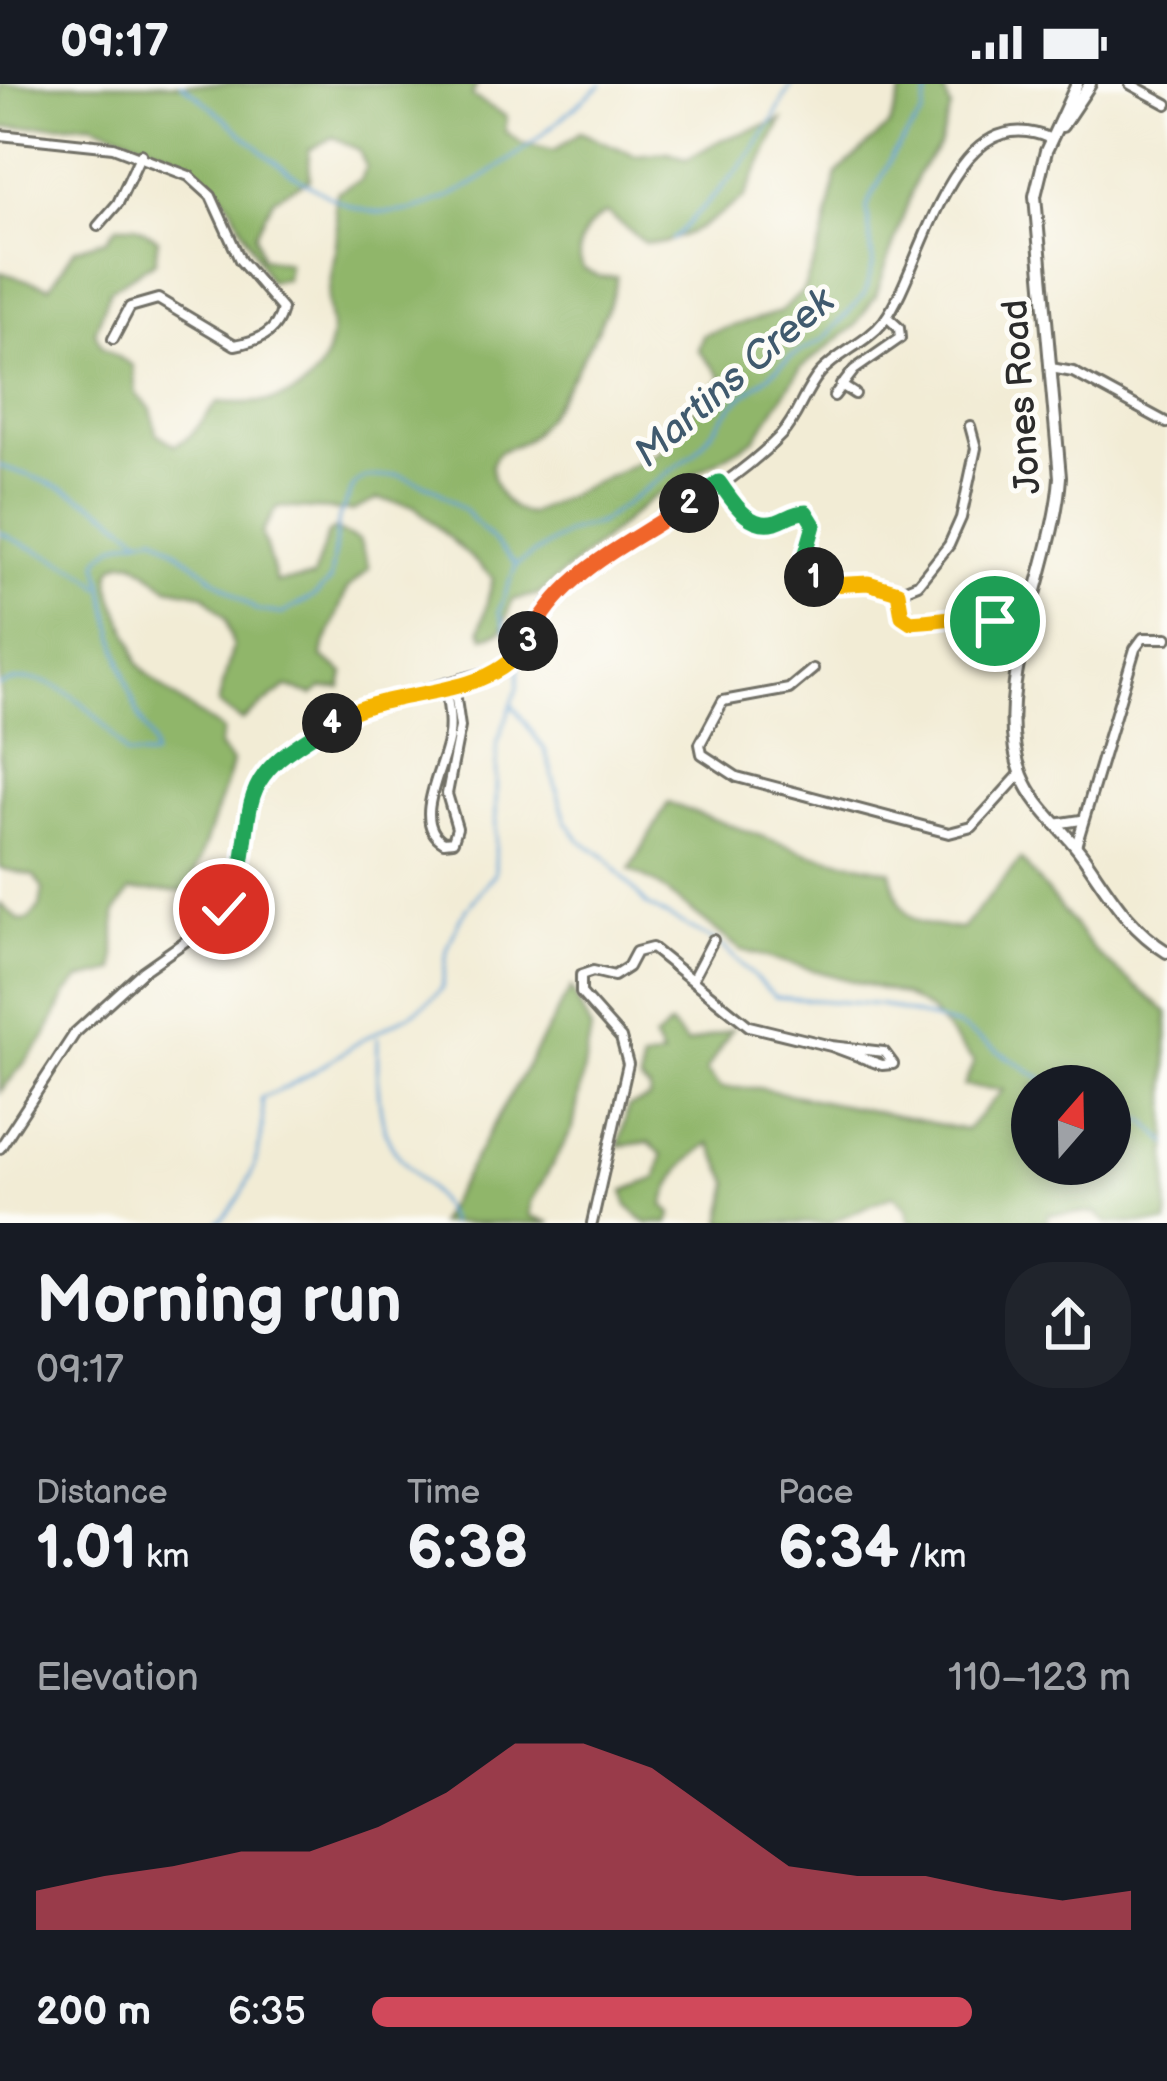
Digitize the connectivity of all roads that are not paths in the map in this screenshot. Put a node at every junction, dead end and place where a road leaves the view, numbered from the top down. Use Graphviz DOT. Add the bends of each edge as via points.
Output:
graph roads {
  1 [pos="1077,84"];
  2 [pos="1090,84"];
  3 [pos="1130,84"];
  4 [pos="1167,104"];
  5 [pos="0,135"];
  6 [pos="1051,139"];
  7 [pos="141,154"];
  8 [pos="98,226"];
  9 [pos="886,317"];
  10 [pos="113,339"];
  11 [pos="1052,368"];
  12 [pos="841,385"];
  13 [pos="855,394"];
  14 [pos="834,396"];
  15 [pos="1167,423"];
  16 [pos="970,426"];
  17 [pos="719,482"];
  18 [pos="898,592"];
  19 [pos="957,621"];
  20 [pos="1167,638"];
  21 [pos="813,669"];
  22 [pos="449,686"];
  23 [pos="1021,773"];
  24 [pos="1029,790"];
  25 [pos="1008,791"];
  26 [pos="1081,820"];
  27 [pos="1055,824"];
  28 [pos="1076,848"];
  29 [pos="712,940"];
  30 [pos="1167,952"];
  31 [pos="693,978"];
  32 [pos="831,1046"];
  33 [pos="0,1148"];
  34 [pos="592,1223"];
  1 -- 6 [label="main road, Jones Road"];
  2 -- 6 [label="main road, Jones Road"];
  3 -- 4 [label="street"];
  5 -- 7 [label="street"];
  6 -- 9 [label="street" via="1008,133 974,150"];
  6 -- 11 [label="main road, Jones Road" via="1035,207"];
  7 -- 8 [label="street"];
  7 -- 10 [label="street" via="211,196 247,271 282,309 274,328 235,345 158,299 130,307"];
  9 -- 12 [label="street" via="899,328 897,341"];
  9 -- 17 [label="street" via="816,377 778,438"];
  11 -- 15 [label="street"];
  11 -- 23 [label="main road, Jones Road" via="1057,517 1012,699"];
  12 -- 13 [label="street"];
  12 -- 14 [label="street"];
  16 -- 18 [label="street" via="976,448 956,531 918,584"];
  17 -- 18 [label="street" via="755,520 811,515 804,560 821,582"];
  17 -- 22 [label="street" via="569,581 506,667"];
  18 -- 19 [label="street" via="906,620"];
  19 -- 19 [label="street" via="983,610 996,625 989,639 976,642"];
  20 -- 26 [label="street" via="1143,638 1135,650"];
  21 -- 25 [label="street" via="790,689 723,700 702,754 737,776 949,833 972,827"];
  22 -- 22 [label="street" via="459,749 447,794 457,828 444,842 429,816 450,731"];
  22 -- 33 [label="street" via="350,712 266,772 231,899 82,1025"];
  23 -- 24 [label="main road, Jones Road"];
  23 -- 25 [label="street"];
  24 -- 25 [label="street"];
  24 -- 27 [label="main road, Jones Road"];
  26 -- 27 [label="street"];
  26 -- 28 [label="street"];
  27 -- 28 [label="main road, Jones Road"];
  28 -- 30 [label="main road, Jones Road" via="1130,923"];
  29 -- 31 [label="street"];
  31 -- 32 [label="street" via="749,1026"];
  31 -- 34 [label="street" via="652,948 636,952 614,976 586,971 578,982 628,1053"];
  32 -- 32 [label="street" via="884,1052 893,1064 882,1065"];
}
